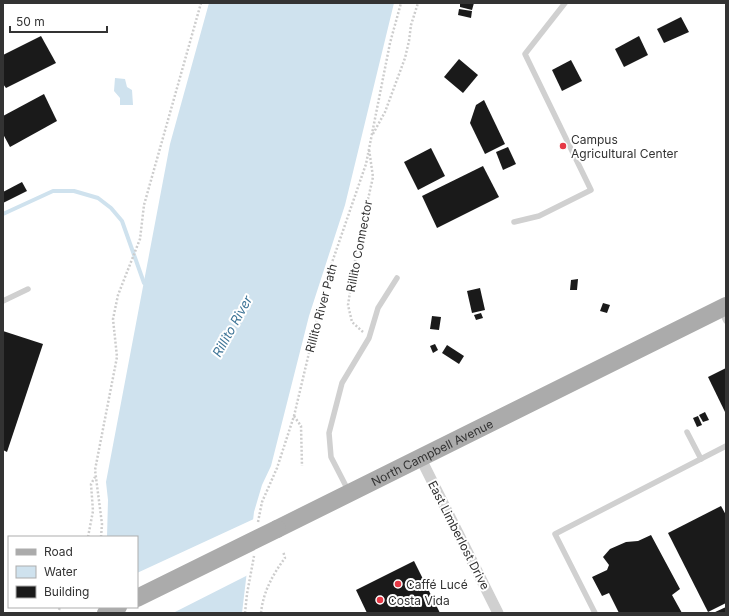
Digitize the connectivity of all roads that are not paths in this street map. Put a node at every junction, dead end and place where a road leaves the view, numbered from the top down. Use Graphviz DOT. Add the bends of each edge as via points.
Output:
graph roads {
  1 [pos="564,3"];
  2 [pos="514,222"];
  3 [pos="396,278"];
  4 [pos="28,289"];
  5 [pos="3,301"];
  6 [pos="724,312"];
  7 [pos="687,432"];
  8 [pos="726,446"];
  9 [pos="420,457"];
  10 [pos="701,459"];
  11 [pos="350,492"];
  12 [pos="138,598"];
  13 [pos="116,608"];
  14 [pos="106,613"];
  15 [pos="498,613"];
  16 [pos="596,613"];
  1 -- 2 [label="lane" via="525,54 591,190 539,216"];
  3 -- 11 [label="lane" via="378,308 369,338 342,382 329,433 331,457"];
  4 -- 5 [label="lane"];
  6 -- 9 [label="main road, North Campbell Avenue"];
  7 -- 10 [label="lane"];
  8 -- 10 [label="lane"];
  9 -- 11 [label="main road, North Campbell Avenue"];
  9 -- 15 [label="street, East Limberlost Drive"];
  10 -- 16 [label="lane" via="555,534"];
  11 -- 12 [label="main road, North Campbell Avenue, bridge"];
  13 -- 14 [label="main road"];
}
